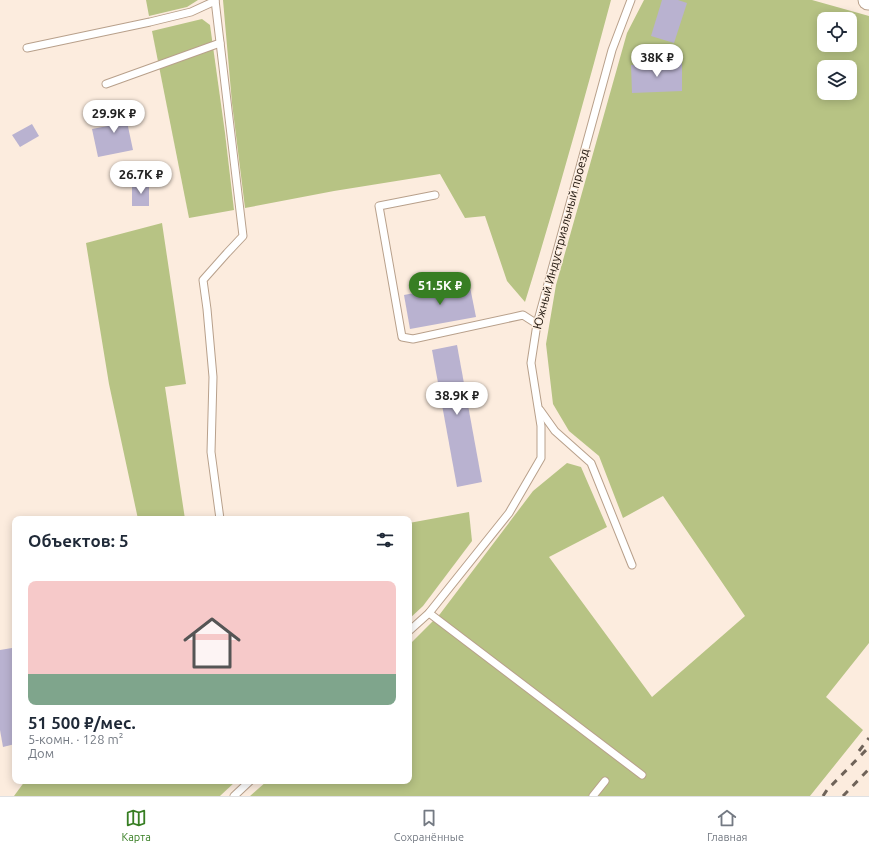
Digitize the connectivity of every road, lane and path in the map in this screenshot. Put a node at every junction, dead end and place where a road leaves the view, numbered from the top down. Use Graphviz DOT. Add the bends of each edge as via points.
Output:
graph roads {
  1 [pos="631,0"];
  2 [pos="215,1"];
  3 [pos="220,43"];
  4 [pos="27,48"];
  5 [pos="106,84"];
  6 [pos="435,195"];
  7 [pos="537,324"];
  8 [pos="538,408"];
  9 [pos="220,516"];
  10 [pos="632,565"];
  11 [pos="429,613"];
  12 [pos="412,628"];
  13 [pos="642,775"];
  14 [pos="605,781"];
  15 [pos="247,784"];
  16 [pos="234,796"];
  17 [pos="593,796"];
  1 -- 7 [label="lane, Южный Индустриальный проезд" via="612,50"];
  2 -- 3 [label="lane"];
  2 -- 4 [label="lane" via="184,14"];
  3 -- 5 [label="lane"];
  3 -- 9 [label="lane" via="243,236 203,280 213,377 211,452"];
  6 -- 7 [label="lane" via="379,206 402,337 413,339 523,316"];
  7 -- 8 [label="lane, Южный Индустриальный проезд" via="532,363"];
  8 -- 10 [label="lane" via="555,431 591,463"];
  8 -- 11 [label="lane, Южный Индустриальный проезд" via="541,458 509,513"];
  11 -- 12 [label="lane, Южный Индустриальный проезд"];
  11 -- 13 [label="lane"];
  14 -- 17 [label="lane"];
  15 -- 16 [label="lane"];
}
